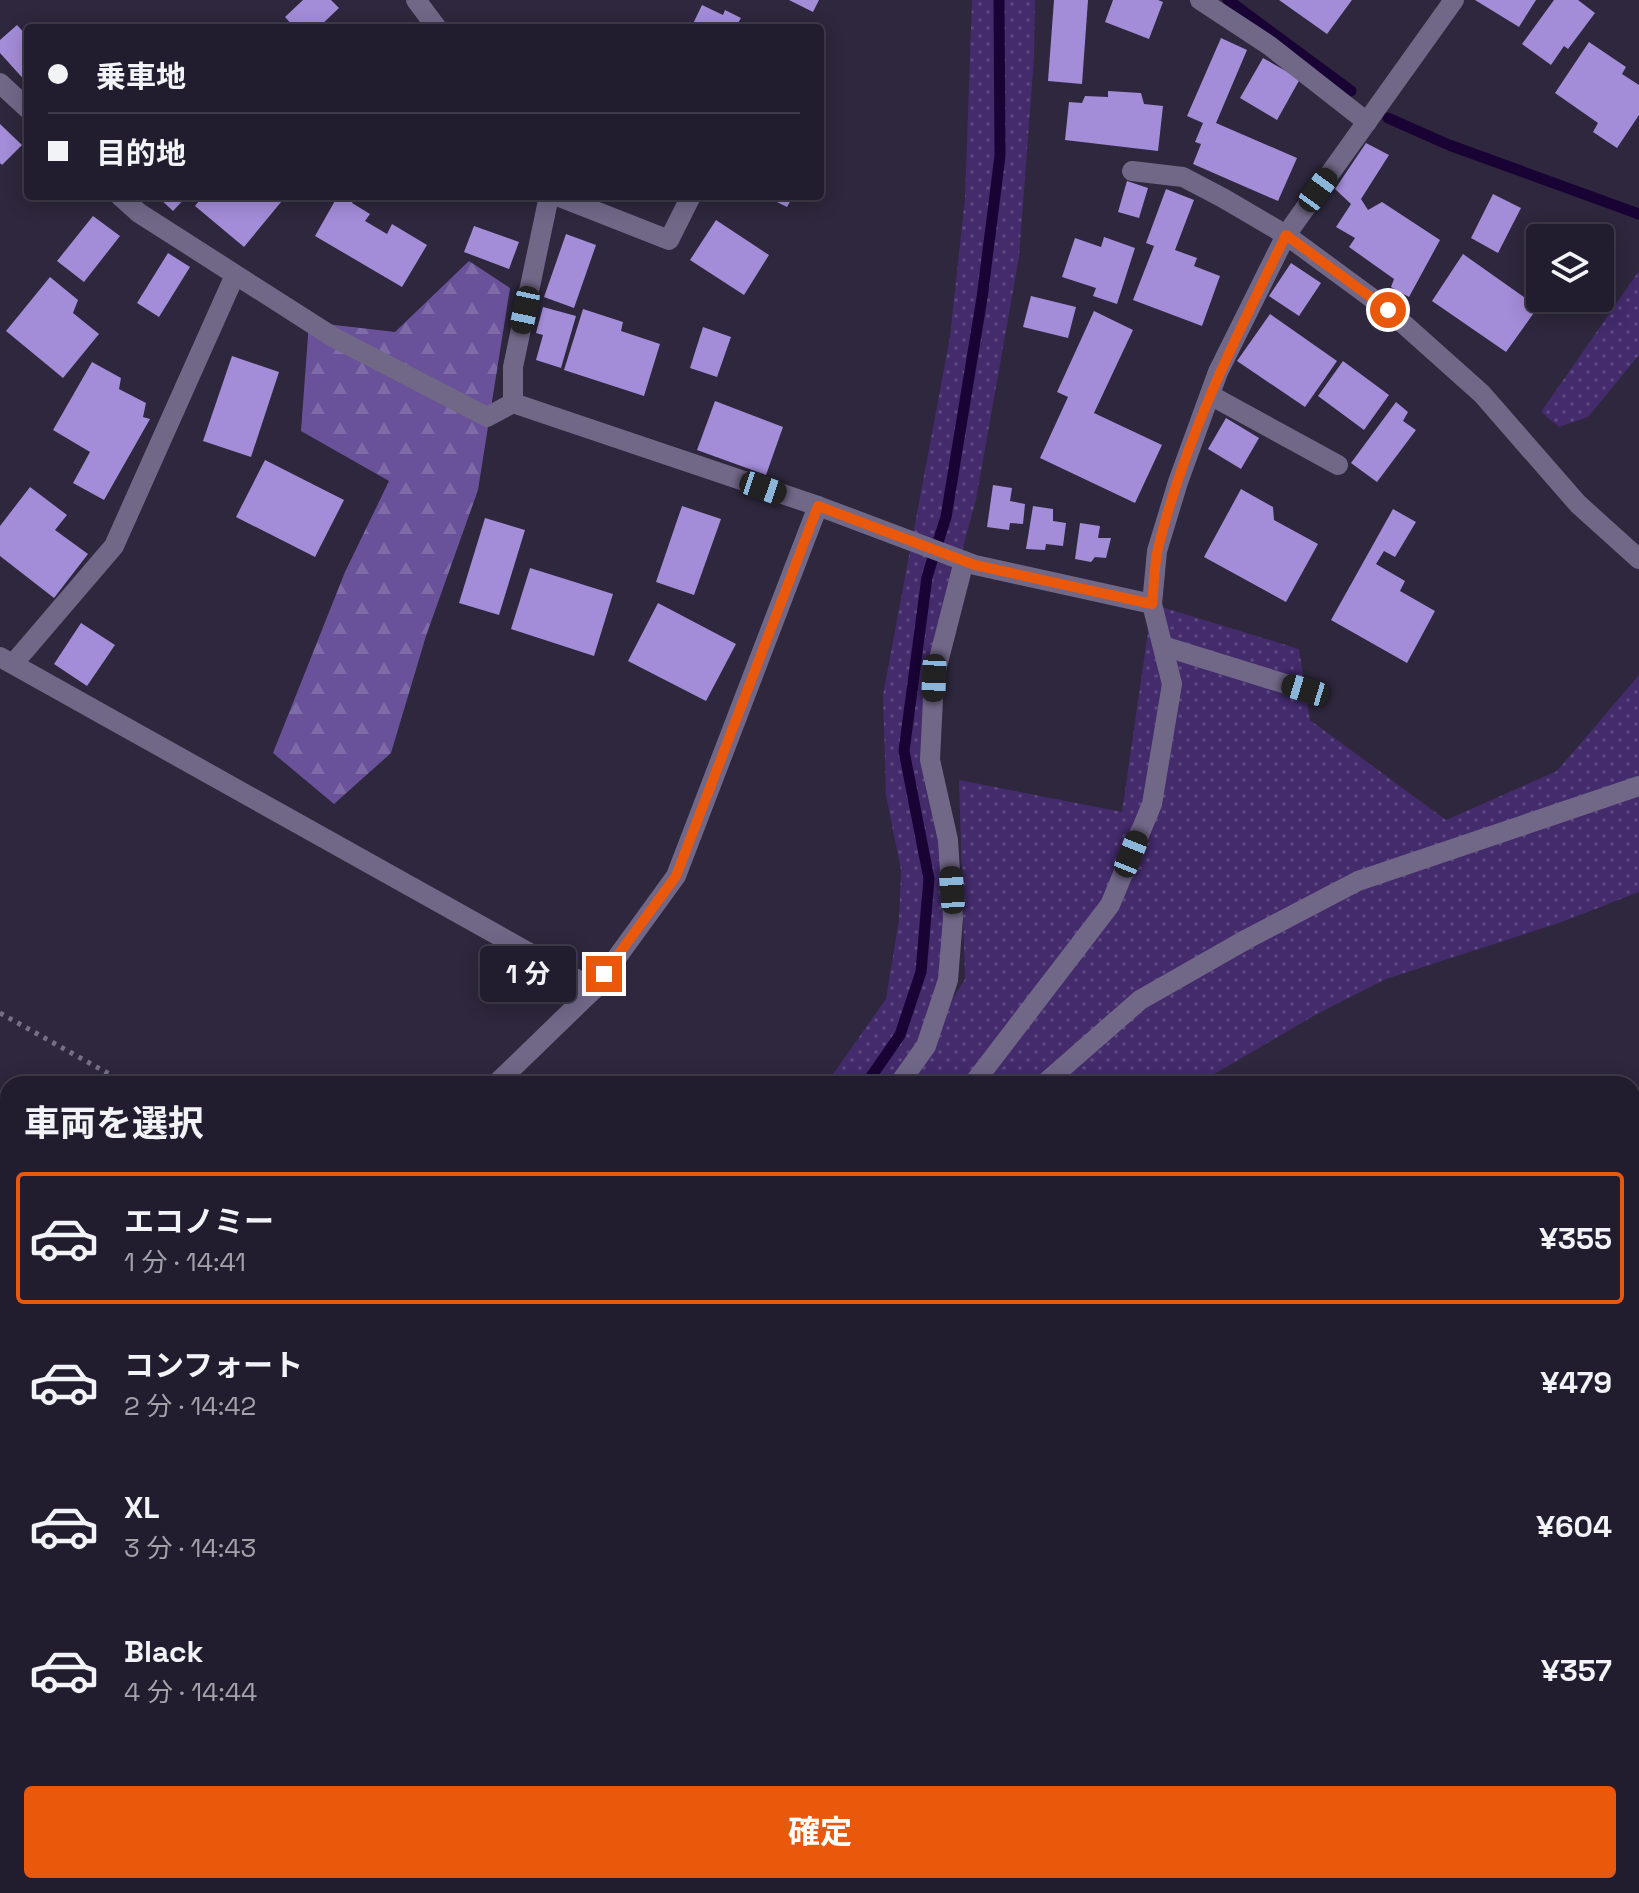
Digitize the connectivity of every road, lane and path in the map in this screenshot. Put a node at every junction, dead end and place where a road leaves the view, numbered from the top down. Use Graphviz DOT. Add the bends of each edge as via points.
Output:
graph roads {
  1 [pos="416,0"];
  2 [pos="1200,0"];
  3 [pos="1454,0"];
  4 [pos="434,24"];
  5 [pos="0,83"];
  6 [pos="24,105"];
  7 [pos="1367,122"];
  8 [pos="1132,171"];
  9 [pos="124,200"];
  10 [pos="548,200"];
  11 [pos="567,200"];
  12 [pos="689,200"];
  13 [pos="1286,235"];
  14 [pos="235,275"];
  15 [pos="1210,395"];
  16 [pos="513,403"];
  17 [pos="1338,465"];
  18 [pos="818,506"];
  19 [pos="1639,559"];
  20 [pos="964,561"];
  21 [pos="1152,604"];
  22 [pos="1163,646"];
  23 [pos="7,661"];
  24 [pos="1305,690"];
  25 [pos="1639,786"];
  26 [pos="594,989"];
  27 [pos="0,1013"];
  28 [pos="113,1076"];
  29 [pos="504,1076"];
  30 [pos="905,1076"];
  31 [pos="979,1076"];
  32 [pos="1053,1076"];
  1 -- 4 [label="street"];
  2 -- 7 [label="street" via="1270,46"];
  3 -- 7 [label="street"];
  5 -- 6 [label="street"];
  7 -- 13 [label="street"];
  8 -- 13 [label="street" via="1183,177"];
  9 -- 14 [label="street"];
  10 -- 16 [label="street" via="513,367"];
  11 -- 12 [label="street" via="669,240"];
  13 -- 15 [label="street"];
  13 -- 19 [label="street" via="1388,310 1482,394 1578,504"];
  14 -- 16 [label="street" via="333,337 487,417"];
  14 -- 23 [label="street" via="114,546"];
  15 -- 17 [label="street"];
  15 -- 21 [label="street" via="1157,551"];
  16 -- 18 [label="street"];
  18 -- 20 [label="street"];
  18 -- 26 [label="street" via="676,876"];
  20 -- 21 [label="street"];
  20 -- 30 [label="street" via="934,678 930,760 948,840 953,918 948,980 926,1046"];
  21 -- 22 [label="street"];
  22 -- 24 [label="street"];
  22 -- 31 [label="street" via="1172,684 1152,804 1110,905"];
  23 -- 26 [label="street"];
  25 -- 32 [label="street" via="1358,881 1140,1000"];
  26 -- 29 [label="street"];
  27 -- 28 [label="path"];
}
